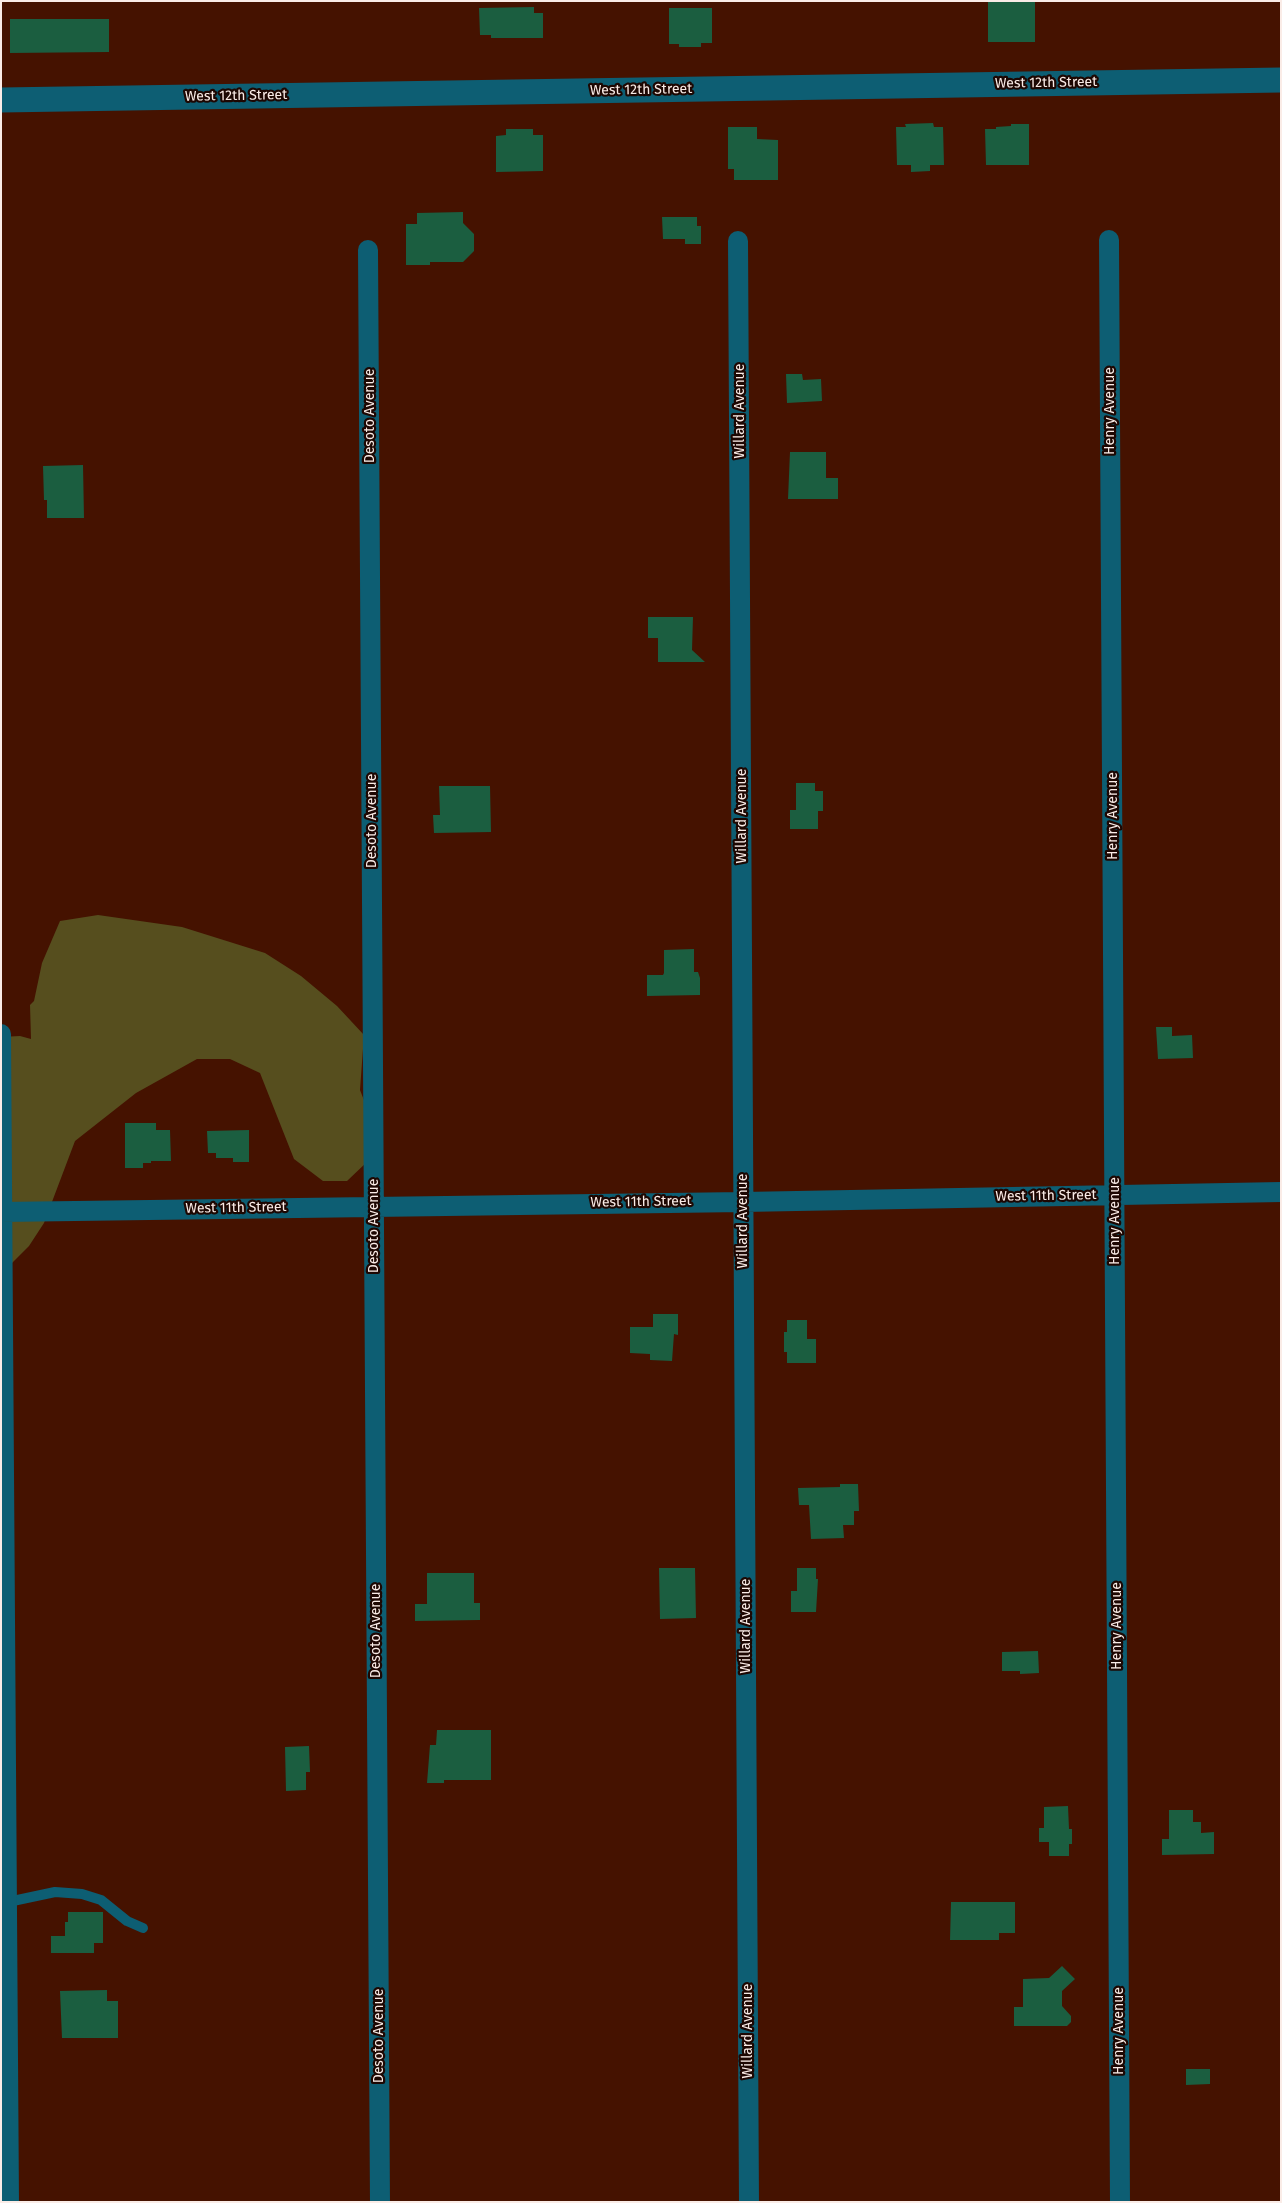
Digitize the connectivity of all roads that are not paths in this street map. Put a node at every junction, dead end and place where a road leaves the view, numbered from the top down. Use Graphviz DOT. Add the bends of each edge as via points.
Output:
graph roads {
  1 [pos="1281,80"];
  2 [pos="1,100"];
  3 [pos="1109,240"];
  4 [pos="738,241"];
  5 [pos="368,250"];
  6 [pos="1,1034"];
  7 [pos="1281,1192"];
  8 [pos="1115,1195"];
  9 [pos="743,1202"];
  10 [pos="374,1206"];
  11 [pos="2,1212"];
  12 [pos="8,1902"];
  13 [pos="143,1928"];
  14 [pos="9,2202"];
  15 [pos="380,2202"];
  16 [pos="749,2202"];
  17 [pos="1120,2202"];
  1 -- 2 [label="street, West 12th Street"];
  3 -- 8 [label="street, Henry Avenue"];
  4 -- 9 [label="street, Willard Avenue"];
  5 -- 10 [label="street, Desoto Avenue"];
  6 -- 11 [label="street"];
  7 -- 8 [label="street, West 11th Street"];
  8 -- 9 [label="street, West 11th Street"];
  8 -- 17 [label="street, Henry Avenue"];
  9 -- 10 [label="street, West 11th Street"];
  9 -- 16 [label="street, Willard Avenue"];
  10 -- 11 [label="street, West 11th Street"];
  10 -- 15 [label="street, Desoto Avenue"];
  11 -- 12 [label="street"];
  12 -- 13 [label="lane" via="55,1892 82,1894 101,1900 126,1921"];
  12 -- 14 [label="street"];
}
